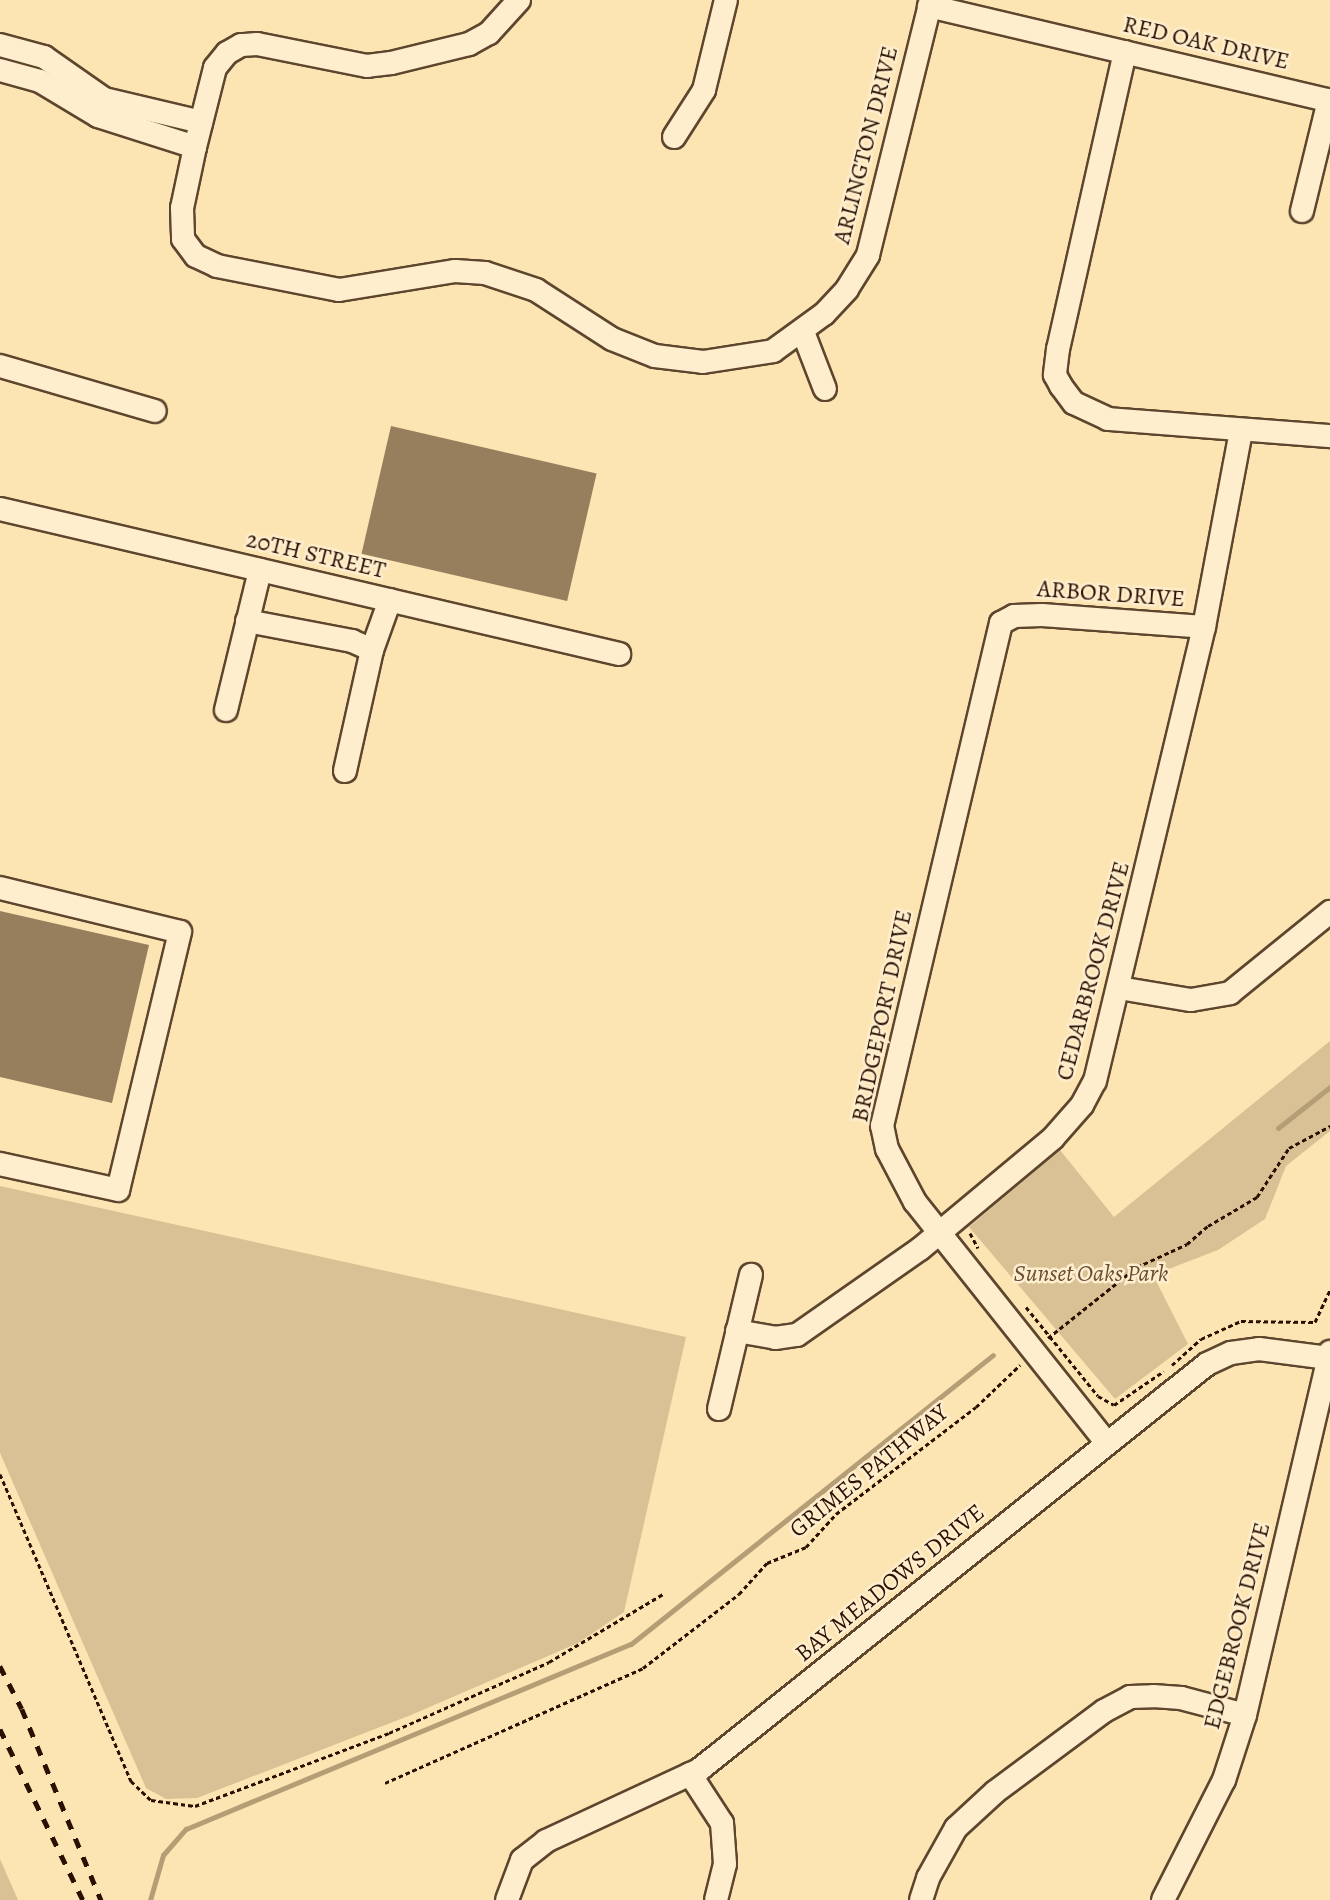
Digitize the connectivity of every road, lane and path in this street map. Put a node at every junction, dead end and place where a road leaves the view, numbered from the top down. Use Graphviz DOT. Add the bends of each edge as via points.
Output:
graph roads {
  1 [pos="519,0"];
  2 [pos="726,0"];
  3 [pos="930,3"];
  4 [pos="0,45"];
  5 [pos="1125,52"];
  6 [pos="0,70"];
  7 [pos="1330,100"];
  8 [pos="201,122"];
  9 [pos="674,137"];
  10 [pos="195,147"];
  11 [pos="1302,211"];
  12 [pos="803,332"];
  13 [pos="0,366"];
  14 [pos="825,389"];
  15 [pos="155,411"];
  16 [pos="1241,432"];
  17 [pos="1330,436"];
  18 [pos="0,509"];
  19 [pos="260,570"];
  20 [pos="390,600"];
  21 [pos="1014,616"];
  22 [pos="248,621"];
  23 [pos="1204,627"];
  24 [pos="372,650"];
  25 [pos="619,654"];
  26 [pos="226,710"];
  27 [pos="345,771"];
  28 [pos="0,888"];
  29 [pos="1330,912"];
  30 [pos="1119,988"];
  31 [pos="1330,1126"];
  32 [pos="0,1164"];
  33 [pos="971,1222"];
  34 [pos="938,1233"];
  35 [pos="981,1252"];
  36 [pos="751,1275"];
  37 [pos="1330,1290"];
  38 [pos="1022,1302"];
  39 [pos="737,1331"];
  40 [pos="1041,1342"];
  41 [pos="1329,1355"];
  42 [pos="719,1408"];
  43 [pos="1106,1442"];
  44 [pos="0,1474"];
  45 [pos="663,1594"];
  46 [pos="1245,1715"];
  47 [pos="690,1774"];
  48 [pos="385,1783"];
  49 [pos="507,1900"];
  50 [pos="716,1900"];
  51 [pos="921,1900"];
  52 [pos="1163,1900"];
  1 -- 8 [label="street, ARLINGTON DRIVE" via="489,33 470,44 391,63 367,66 257,44 241,45 227,53 215,68"];
  2 -- 9 [label="street" via="704,90"];
  3 -- 5 [label="street, RED OAK DRIVE"];
  3 -- 12 [label="street, ARLINGTON DRIVE" via="868,255 847,290"];
  4 -- 8 [label="street" via="44,57 104,99"];
  5 -- 7 [label="street, RED OAK DRIVE"];
  5 -- 16 [label="street" via="1055,375 1074,404 1108,419"];
  6 -- 10 [label="street" via="40,81 98,116"];
  7 -- 11 [label="street"];
  8 -- 10 [label="street, ARLINGTON DRIVE"];
  10 -- 12 [label="street, ARLINGTON DRIVE" via="182,208 183,239 196,256 217,266 339,290 455,271 485,273 536,290 632,349 703,362 773,351"];
  12 -- 14 [label="street"];
  13 -- 15 [label="street"];
  16 -- 17 [label="street"];
  16 -- 23 [label="street, CEDARBROOK DRIVE"];
  18 -- 19 [label="street, 20TH STREET"];
  19 -- 20 [label="street, 20TH STREET"];
  19 -- 22 [label="street"];
  20 -- 24 [label="street"];
  20 -- 25 [label="street, 20TH STREET"];
  21 -- 23 [label="street, ARBOR DRIVE"];
  21 -- 34 [label="street, BRIDGEPORT DRIVE" via="1001,623 882,1126 896,1166 915,1202"];
  22 -- 24 [label="street" via="352,641"];
  22 -- 26 [label="street"];
  23 -- 30 [label="street, CEDARBROOK DRIVE"];
  24 -- 27 [label="street"];
  28 -- 32 [label="street" via="180,932 118,1190"];
  29 -- 30 [label="street" via="1230,993 1191,1000"];
  30 -- 34 [label="street, CEDARBROOK DRIVE" via="1095,1081 1082,1106 1053,1137"];
  31 -- 40 [label="path, GRIMES PATHWAY" via="1289,1148 1257,1197 1208,1226 1187,1244 1137,1267"];
  33 -- 35 [label="path" via="969,1231"];
  34 -- 39 [label="street, CEDARBROOK DRIVE" via="797,1335 775,1338"];
  34 -- 40 [label="street, BRIDGEPORT DRIVE"];
  36 -- 39 [label="street"];
  37 -- 40 [label="path" via="1315,1322 1240,1321 1201,1339 1114,1405 1098,1396"];
  38 -- 40 [label="path"];
  39 -- 42 [label="street"];
  40 -- 43 [label="street, BRIDGEPORT DRIVE"];
  40 -- 48 [label="path, GRIMES PATHWAY" via="976,1407 836,1514 806,1547 767,1563 739,1594 643,1668"];
  41 -- 43 [label="street, BAY MEADOWS DRIVE" via="1259,1348 1230,1353 1207,1364"];
  41 -- 46 [label="street, EDGEBROOK DRIVE"];
  43 -- 47 [label="street, BAY MEADOWS DRIVE" via="855,1647"];
  44 -- 45 [label="path" via="131,1780 151,1800 195,1806 389,1733 549,1662"];
  46 -- 51 [label="street" via="1181,1698 1152,1696 1130,1697 1104,1710 995,1792 956,1828 928,1878"];
  46 -- 52 [label="street, EDGEBROOK DRIVE" via="1224,1780"];
  47 -- 49 [label="street, BAY MEADOWS DRIVE" via="546,1841 522,1860"];
  47 -- 50 [label="street" via="722,1823 725,1864"];
}
